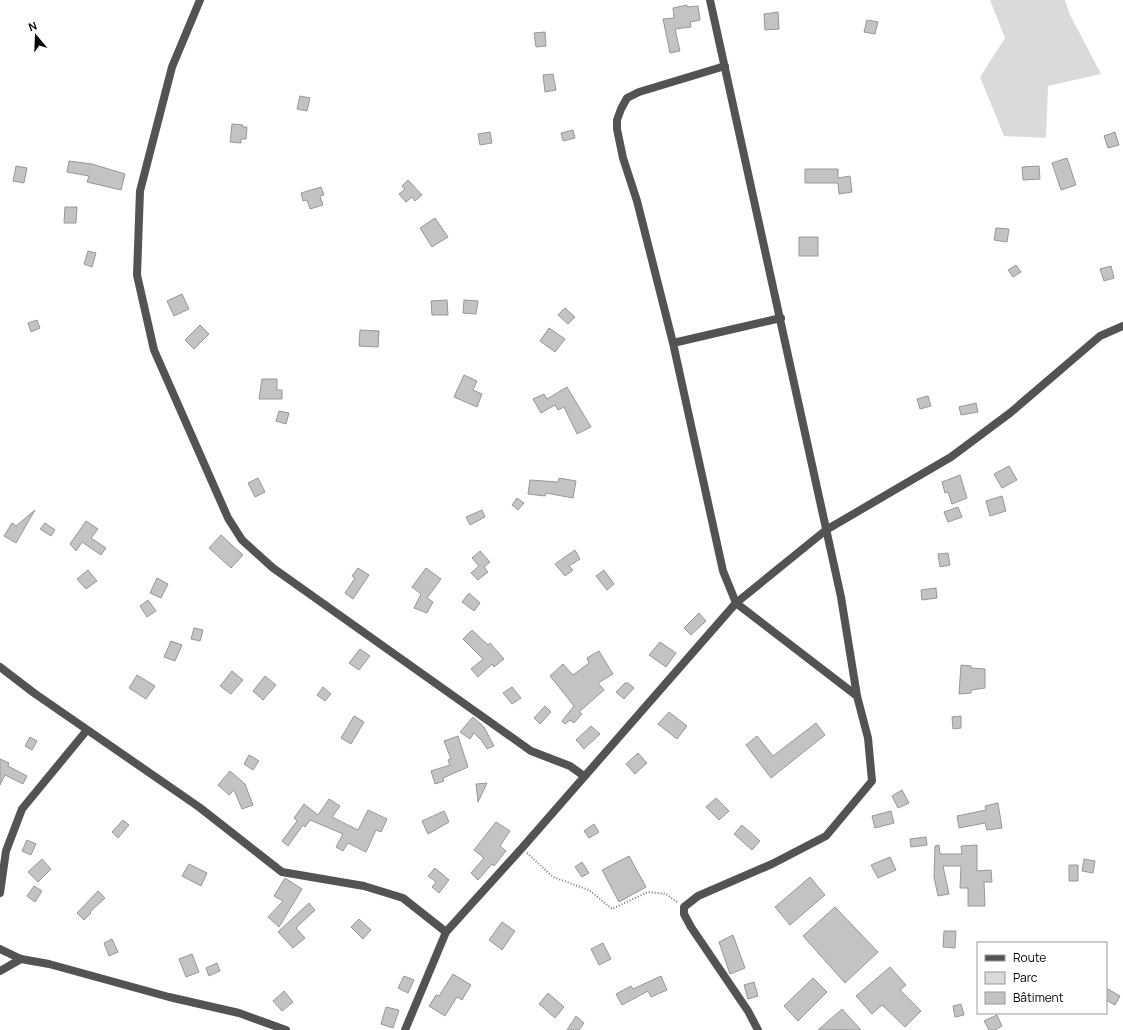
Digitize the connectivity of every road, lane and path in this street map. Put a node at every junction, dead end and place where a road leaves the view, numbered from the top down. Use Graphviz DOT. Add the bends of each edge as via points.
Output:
graph roads {
  1 [pos="200,0"];
  2 [pos="710,0"];
  3 [pos="725,66"];
  4 [pos="781,318"];
  5 [pos="1123,326"];
  6 [pos="673,343"];
  7 [pos="826,530"];
  8 [pos="736,603"];
  9 [pos="0,667"];
  10 [pos="857,696"];
  11 [pos="87,730"];
  12 [pos="584,776"];
  13 [pos="522,848"];
  14 [pos="0,893"];
  15 [pos="684,907"];
  16 [pos="446,932"];
  17 [pos="0,948"];
  18 [pos="22,959"];
  19 [pos="0,971"];
  20 [pos="286,1030"];
  21 [pos="405,1030"];
  22 [pos="758,1030"];
  1 -- 12 [label="street" via="172,67 140,191 137,275 154,350 228,518 242,540 273,568 531,751 570,766"];
  2 -- 3 [label="street"];
  3 -- 4 [label="street"];
  3 -- 6 [label="street" via="627,98 617,120 623,158 637,200"];
  4 -- 6 [label="street"];
  4 -- 7 [label="street"];
  5 -- 7 [label="street" via="1100,336 1010,413 951,457"];
  6 -- 8 [label="street" via="723,571"];
  7 -- 8 [label="street"];
  7 -- 10 [label="street" via="841,597"];
  8 -- 10 [label="street"];
  8 -- 12 [label="street"];
  9 -- 11 [label="street"];
  10 -- 15 [label="street" via="868,738 872,781 826,836 772,864 698,896"];
  11 -- 14 [label="street" via="22,808 6,851"];
  11 -- 16 [label="street" via="199,807 282,872 364,886 403,898"];
  12 -- 13 [label="street"];
  13 -- 15 [label="path" via="553,877 589,890 612,909 648,892 666,894"];
  13 -- 16 [label="street"];
  15 -- 22 [label="street" via="684,914 691,927"];
  16 -- 21 [label="street"];
  17 -- 18 [label="street"];
  18 -- 19 [label="street"];
  18 -- 20 [label="street" via="239,1013"];
}
